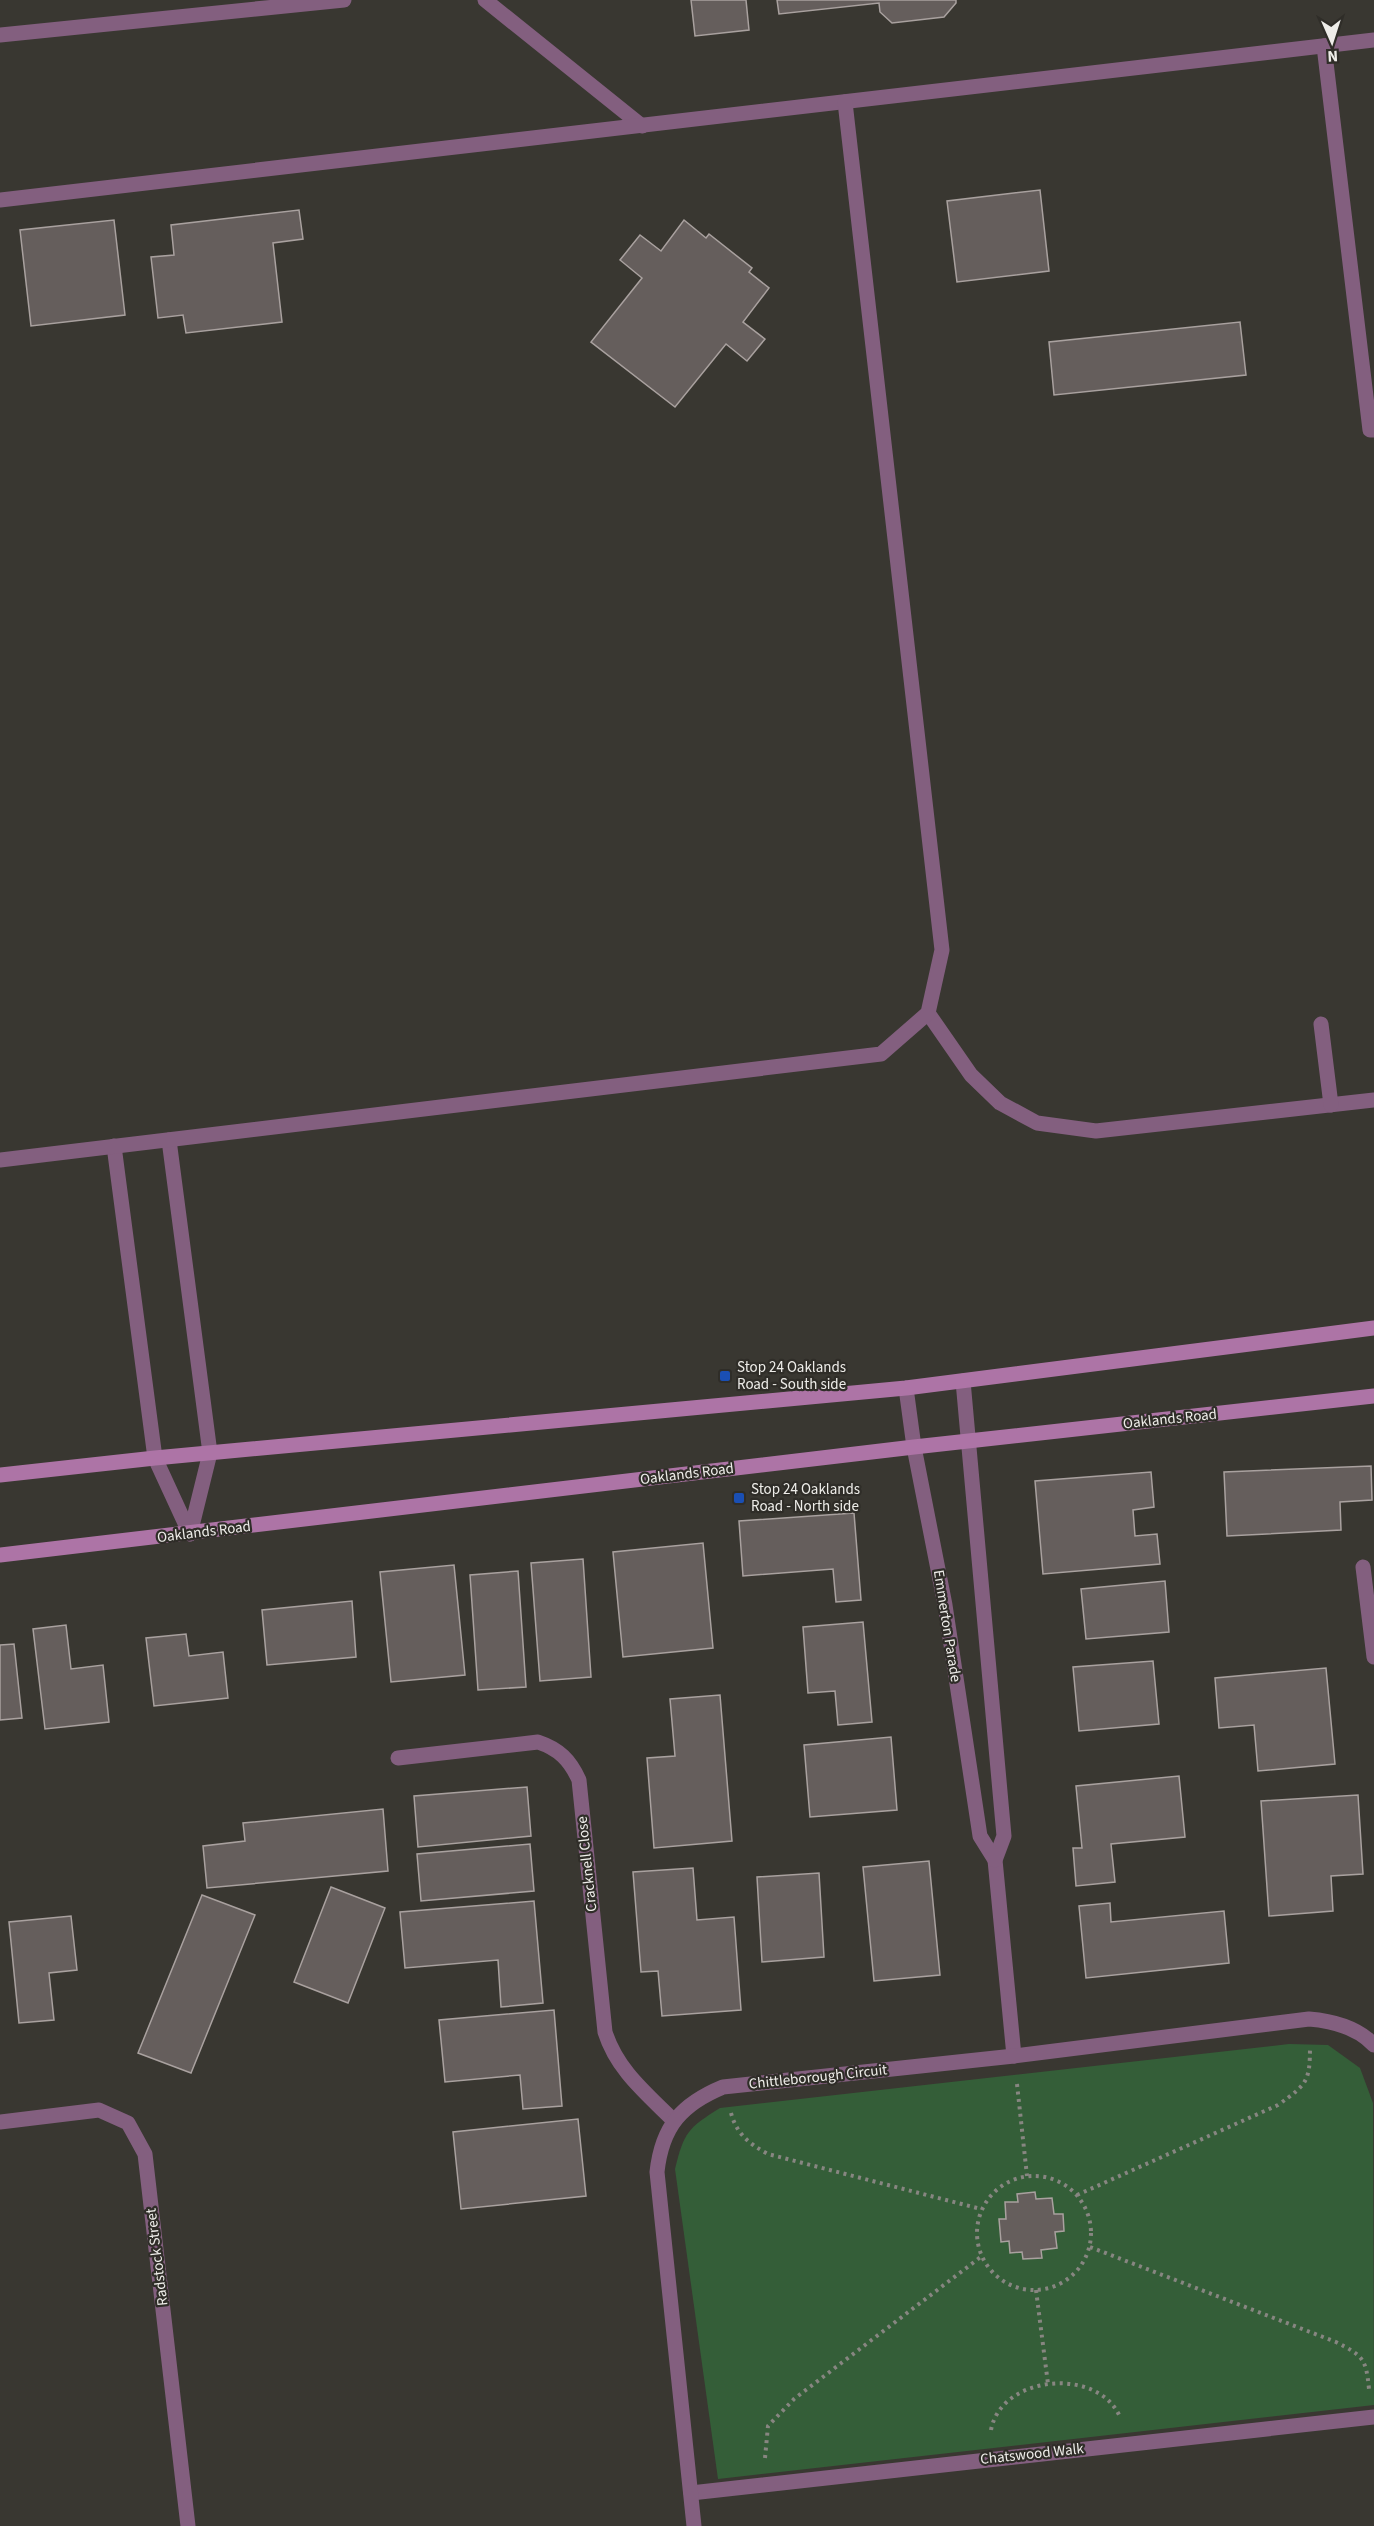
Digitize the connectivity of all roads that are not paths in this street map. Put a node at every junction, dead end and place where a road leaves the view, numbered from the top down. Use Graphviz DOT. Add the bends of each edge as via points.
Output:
graph roads {
  1 [pos="344,0"];
  2 [pos="485,0"];
  3 [pos="0,35"];
  4 [pos="1374,40"];
  5 [pos="1324,46"];
  6 [pos="845,102"];
  7 [pos="642,126"];
  8 [pos="0,200"];
  9 [pos="1374,430"];
  10 [pos="928,1013"];
  11 [pos="1321,1024"];
  12 [pos="1374,1100"];
  13 [pos="1331,1105"];
  14 [pos="169,1140"];
  15 [pos="114,1146"];
  16 [pos="0,1160"];
  17 [pos="1374,1328"];
  18 [pos="963,1381"];
  19 [pos="906,1388"];
  20 [pos="1374,1396"];
  21 [pos="970,1440"];
  22 [pos="914,1447"];
  23 [pos="210,1453"];
  24 [pos="155,1458"];
  25 [pos="0,1475"];
  26 [pos="190,1534"];
  27 [pos="0,1555"];
  28 [pos="1363,1567"];
  29 [pos="1374,1657"];
  30 [pos="398,1758"];
  31 [pos="995,1860"];
  32 [pos="1373,2040"];
  33 [pos="1014,2056"];
  34 [pos="674,2121"];
  35 [pos="0,2122"];
  36 [pos="1373,2417"];
  37 [pos="691,2493"];
  38 [pos="188,2526"];
  39 [pos="694,2526"];
  1 -- 3 [label="street"];
  2 -- 7 [label="street"];
  4 -- 5 [label="street"];
  5 -- 6 [label="street"];
  5 -- 9 [label="street"];
  6 -- 7 [label="street"];
  6 -- 10 [label="street" via="942,950"];
  7 -- 8 [label="street"];
  10 -- 13 [label="street" via="971,1075 1000,1103 1037,1123 1096,1131"];
  10 -- 14 [label="street" via="881,1054"];
  11 -- 13 [label="street"];
  12 -- 13 [label="street"];
  14 -- 15 [label="street"];
  14 -- 23 [label="street"];
  15 -- 16 [label="street"];
  15 -- 24 [label="street"];
  17 -- 18 [label="main road"];
  18 -- 19 [label="main road"];
  18 -- 21 [label="street, Emmerton Parade"];
  19 -- 22 [label="street, Emmerton Parade"];
  19 -- 23 [label="main road"];
  20 -- 21 [label="main road, Oaklands Road"];
  21 -- 22 [label="main road, Oaklands Road"];
  21 -- 31 [label="street, Emmerton Parade" via="1004,1836"];
  22 -- 26 [label="main road, Oaklands Road"];
  22 -- 31 [label="street, Emmerton Parade" via="945,1605 980,1836"];
  23 -- 24 [label="main road"];
  23 -- 26 [label="street"];
  24 -- 25 [label="main road"];
  24 -- 26 [label="street"];
  26 -- 27 [label="main road, Oaklands Road"];
  28 -- 29 [label="street"];
  30 -- 34 [label="street, Cracknell Close" via="538,1742 551,1746 572,1765 579,1780 605,2032 611,2051 628,2076"];
  31 -- 33 [label="street, Emmerton Parade"];
  32 -- 33 [label="street, Chittleborough Circuit" via="1348,2027 1309,2019"];
  33 -- 34 [label="street, Chittleborough Circuit" via="723,2087 701,2096"];
  34 -- 37 [label="street, Chittleborough Circuit" via="658,2156 657,2172"];
  35 -- 38 [label="street, Radstock Street" via="99,2110 128,2123 145,2154"];
  36 -- 37 [label="street, Chatswood Walk"];
  37 -- 39 [label="street, Chittleborough Circuit"];
}
